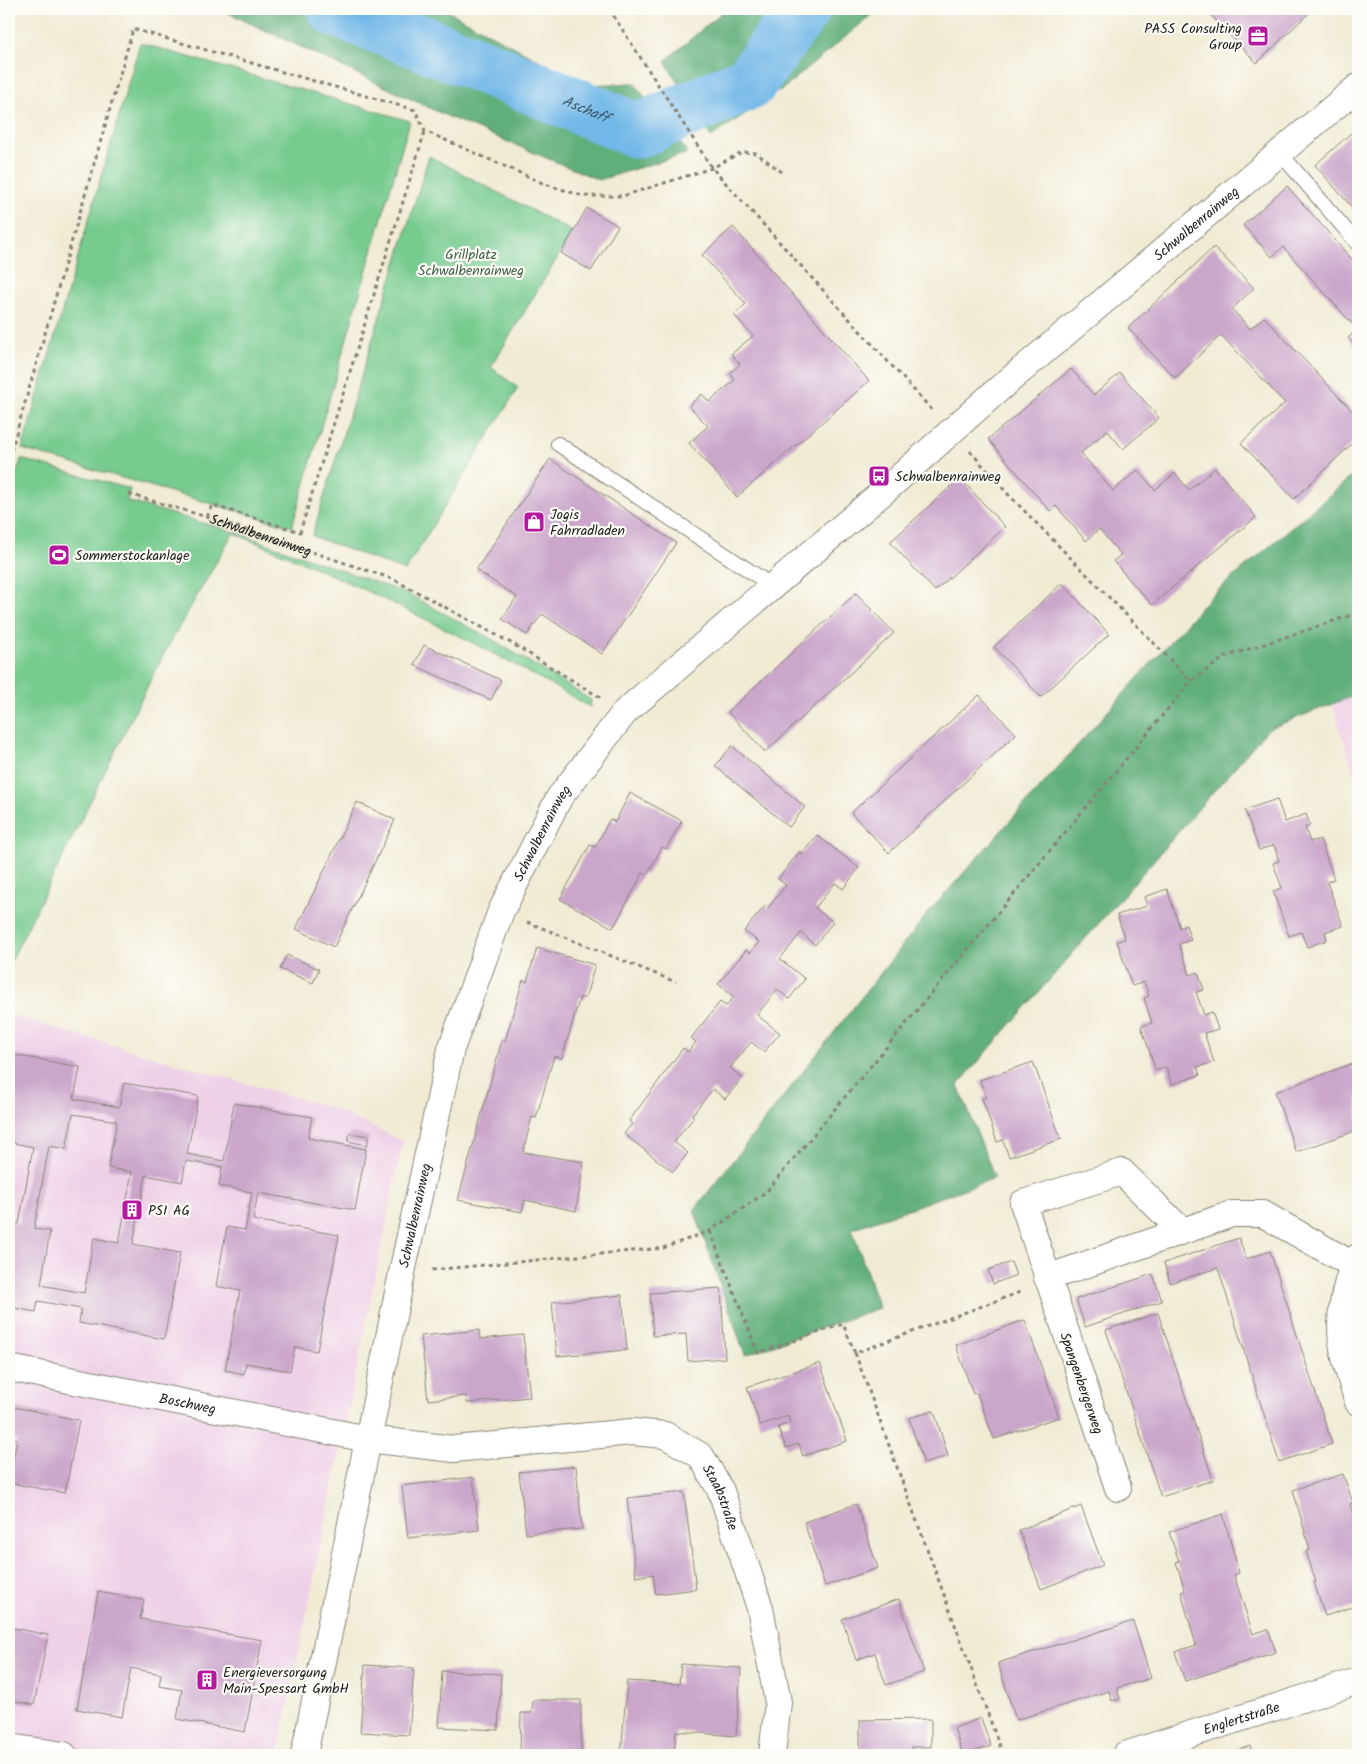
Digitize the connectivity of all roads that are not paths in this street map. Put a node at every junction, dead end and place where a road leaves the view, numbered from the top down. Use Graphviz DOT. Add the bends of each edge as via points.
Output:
graph roads {
  1 [pos="1358,87"];
  2 [pos="1281,154"];
  3 [pos="1358,244"];
  4 [pos="558,444"];
  5 [pos="774,587"];
  6 [pos="1181,1230"];
  7 [pos="1356,1260"];
  8 [pos="1047,1278"];
  9 [pos="9,1368"];
  10 [pos="1358,1402"];
  11 [pos="368,1439"];
  12 [pos="1118,1488"];
  13 [pos="1358,1680"];
  14 [pos="9,1747"];
  15 [pos="64,1755"];
  16 [pos="304,1755"];
  17 [pos="772,1755"];
  18 [pos="1125,1755"];
  1 -- 2 [label="street, Schwalbenrainweg"];
  2 -- 3 [label="lane"];
  2 -- 5 [label="street, Schwalbenrainweg" via="951,431"];
  4 -- 5 [label="lane"];
  5 -- 11 [label="street, Schwalbenrainweg" via="624,712 559,798 501,911 452,1049"];
  6 -- 7 [label="street" via="1232,1214 1263,1214"];
  6 -- 8 [label="street"];
  6 -- 8 [label="street, Spangenbergerweg" via="1122,1172 1023,1203"];
  7 -- 10 [label="street" via="1340,1310 1343,1356"];
  8 -- 12 [label="street, Spangenbergerweg"];
  9 -- 11 [label="street, Boschweg"];
  11 -- 16 [label="street, Schwalbenrainweg"];
  11 -- 17 [label="street, Staabstraße" via="454,1449 632,1432 665,1435 701,1456 721,1491 760,1608 778,1702"];
  13 -- 18 [label="street, Englertstraße"];
  14 -- 15 [label="street"];
}
